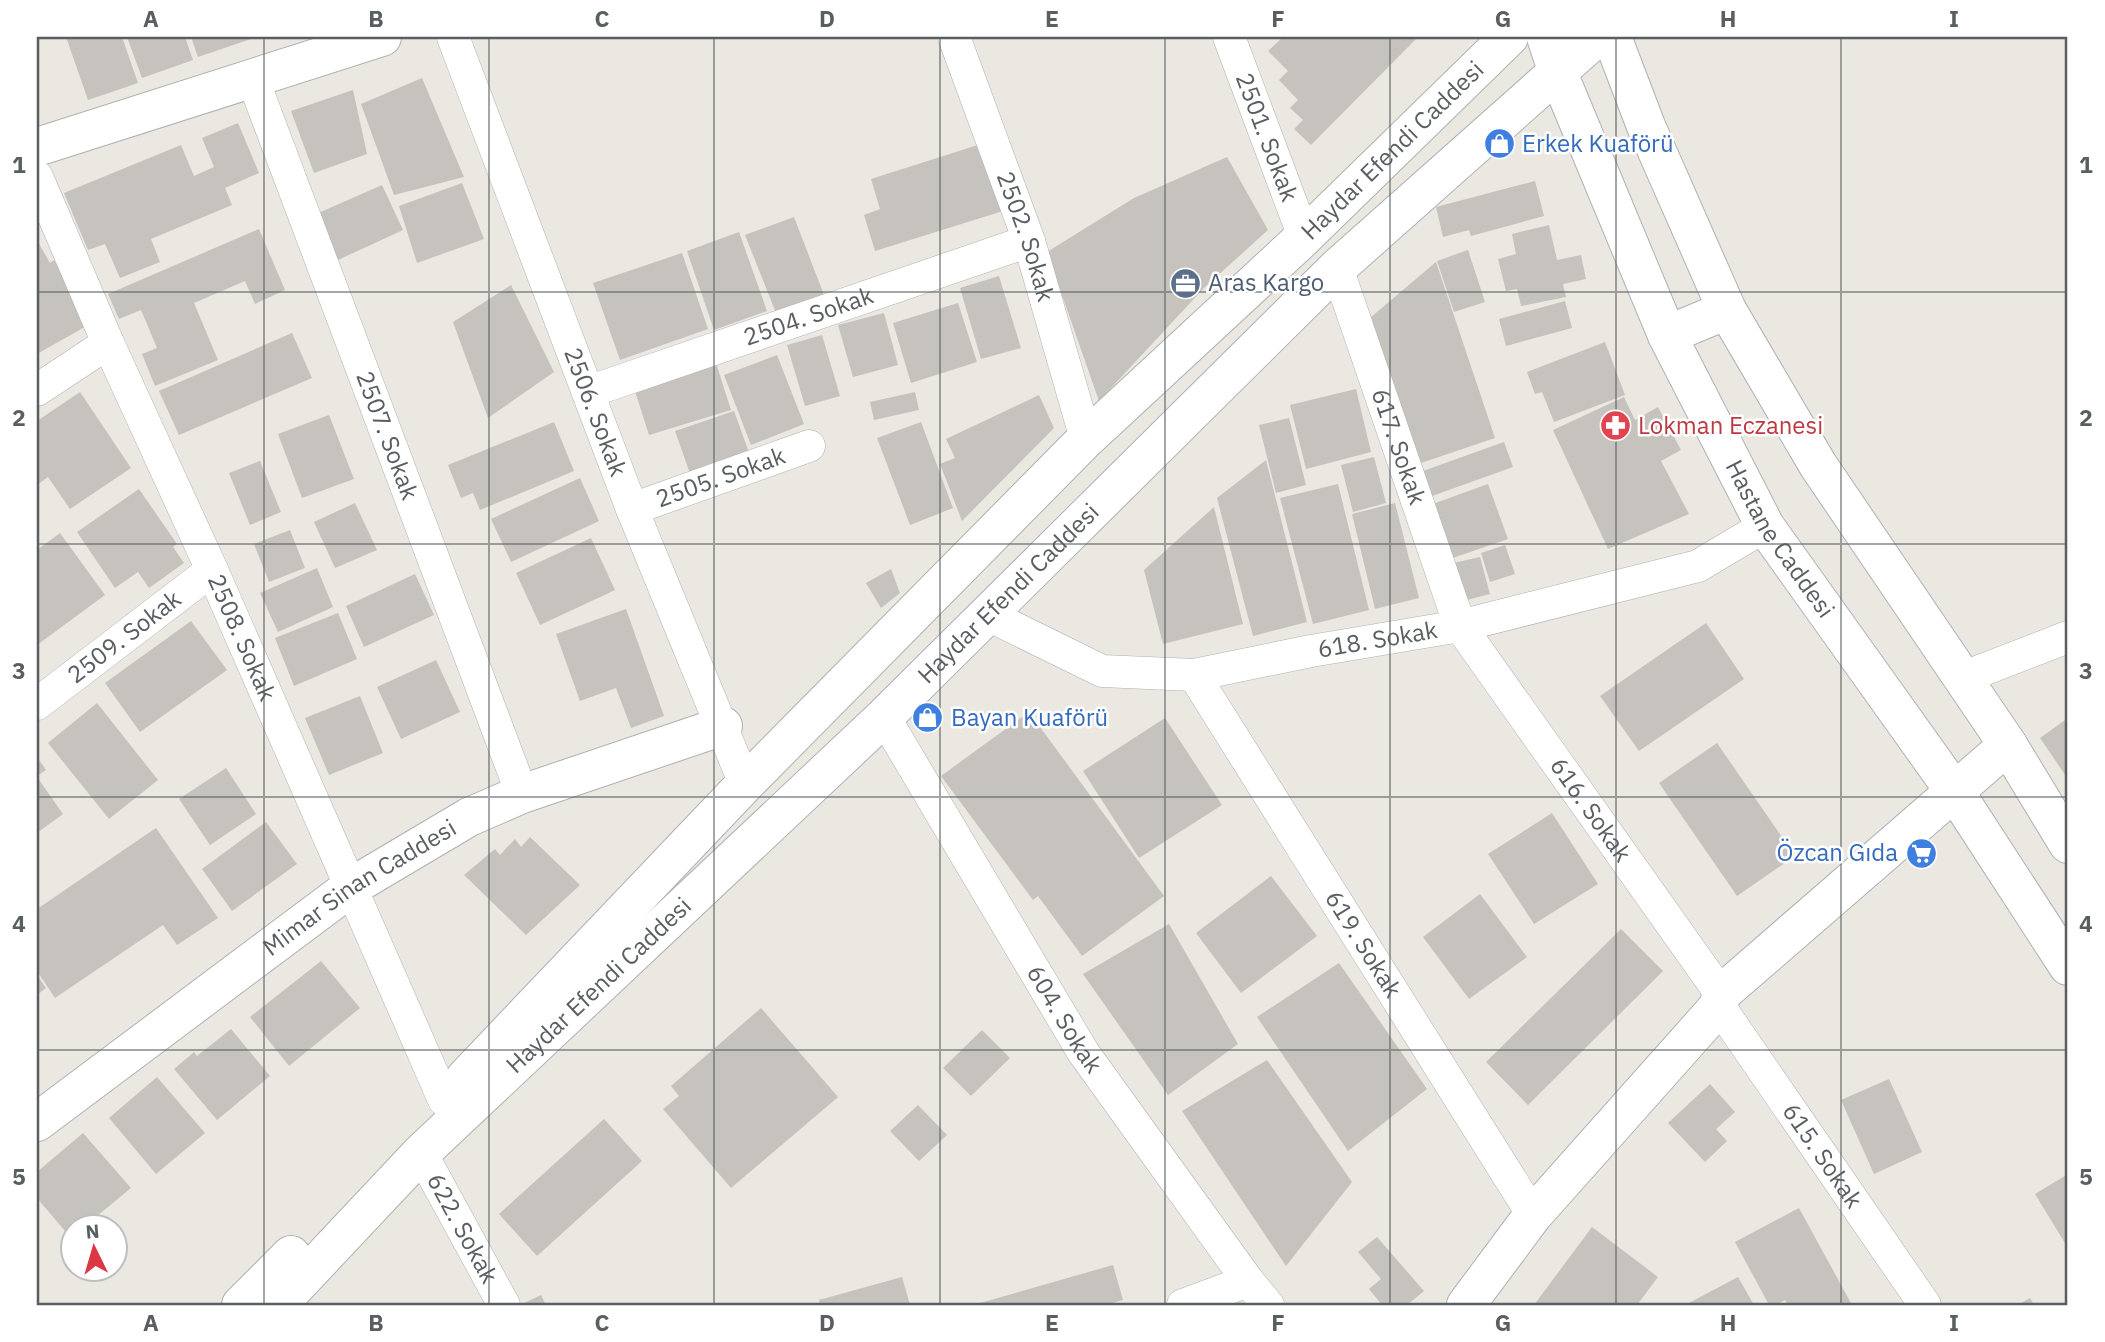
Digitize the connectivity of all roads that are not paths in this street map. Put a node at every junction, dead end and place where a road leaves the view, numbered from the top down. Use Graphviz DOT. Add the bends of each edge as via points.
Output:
graph roads {
  1 [pos="382,37"];
  2 [pos="453,37"];
  3 [pos="954,37"];
  4 [pos="1228,37"];
  5 [pos="1509,37"];
  6 [pos="1546,37"];
  7 [pos="1597,37"];
  8 [pos="1612,37"];
  9 [pos="1558,73"];
  10 [pos="252,77"];
  11 [pos="37,147"];
  12 [pos="37,177"];
  13 [pos="1304,237"];
  14 [pos="1029,241"];
  15 [pos="1337,268"];
  16 [pos="1727,310"];
  17 [pos="1667,335"];
  18 [pos="108,343"];
  19 [pos="37,390"];
  20 [pos="588,392"];
  21 [pos="1086,439"];
  22 [pos="810,446"];
  23 [pos="632,509"];
  24 [pos="1765,526"];
  25 [pos="212,570"];
  26 [pos="988,615"];
  27 [pos="1460,626"];
  28 [pos="2068,637"];
  29 [pos="1194,675"];
  30 [pos="1962,678"];
  31 [pos="37,704"];
  32 [pos="884,717"];
  33 [pos="723,726"];
  34 [pos="2008,746"];
  35 [pos="745,784"];
  36 [pos="1955,792"];
  37 [pos="522,794"];
  38 [pos="2068,844"];
  39 [pos="351,887"];
  40 [pos="2068,966"];
  41 [pos="1720,1000"];
  42 [pos="444,1100"];
  43 [pos="37,1122"];
  44 [pos="421,1153"];
  45 [pos="1533,1215"];
  46 [pos="1258,1293"];
  47 [pos="241,1305"];
  48 [pos="278,1305"];
  49 [pos="504,1305"];
  50 [pos="1183,1305"];
  51 [pos="1465,1305"];
  52 [pos="1925,1305"];
  1 -- 10 [label="main road"];
  2 -- 20 [label="street, 2506. Sokak"];
  3 -- 14 [label="street, 2502. Sokak"];
  4 -- 13 [label="street, 2501. Sokak"];
  5 -- 13 [label="main road, Haydar Efendi Caddesi"];
  6 -- 9 [label="main road, Hastane Caddesi"];
  7 -- 9 [label="main road, Haydar Efendi Caddesi"];
  8 -- 16 [label="main road"];
  9 -- 15 [label="main road, Haydar Efendi Caddesi"];
  9 -- 17 [label="main road, Hastane Caddesi"];
  10 -- 11 [label="main road"];
  10 -- 37 [label="street, 2507. Sokak"];
  12 -- 18 [label="street, 2508. Sokak"];
  13 -- 21 [label="main road, Haydar Efendi Caddesi"];
  14 -- 20 [label="street, 2504. Sokak"];
  14 -- 21 [label="street, 2502. Sokak"];
  15 -- 26 [label="main road, Haydar Efendi Caddesi"];
  15 -- 27 [label="street, 617. Sokak"];
  16 -- 17 [label="main road"];
  16 -- 30 [label="main road" via="1818,465"];
  17 -- 24 [label="main road, Hastane Caddesi"];
  18 -- 19 [label="street"];
  18 -- 25 [label="street, 2508. Sokak"];
  20 -- 23 [label="street, 2506. Sokak"];
  21 -- 35 [label="main road, Haydar Efendi Caddesi"];
  22 -- 23 [label="street, 2505. Sokak"];
  23 -- 33 [label="street, 2506. Sokak"];
  24 -- 27 [label="street, 618. Sokak" via="1698,566"];
  24 -- 36 [label="main road, Hastane Caddesi"];
  25 -- 31 [label="street, 2509. Sokak"];
  25 -- 39 [label="street, 2508. Sokak"];
  26 -- 29 [label="street, 618. Sokak" via="1102,671"];
  26 -- 32 [label="main road, Haydar Efendi Caddesi"];
  27 -- 29 [label="street, 618. Sokak"];
  27 -- 41 [label="street, 616. Sokak"];
  28 -- 30 [label="street"];
  29 -- 45 [label="street, 619. Sokak"];
  30 -- 34 [label="main road"];
  32 -- 44 [label="main road, Haydar Efendi Caddesi"];
  32 -- 46 [label="street, 604. Sokak" via="1083,1052"];
  33 -- 35 [label="street, 2506. Sokak"];
  33 -- 37 [label="main road, Mimar Sinan Caddesi"];
  34 -- 36 [label="main road"];
  34 -- 38 [label="main road"];
  35 -- 42 [label="main road, Haydar Efendi Caddesi"];
  36 -- 40 [label="main road, Hastane Caddesi"];
  36 -- 41 [label="main road"];
  37 -- 39 [label="main road, Mimar Sinan Caddesi" via="469,817"];
  39 -- 42 [label="street, 2508. Sokak"];
  39 -- 43 [label="main road, Mimar Sinan Caddesi"];
  41 -- 45 [label="main road"];
  41 -- 52 [label="street, 615. Sokak"];
  42 -- 47 [label="main road, Haydar Efendi Caddesi"];
  44 -- 48 [label="main road, Haydar Efendi Caddesi"];
  44 -- 49 [label="street, 622. Sokak"];
  45 -- 51 [label="main road"];
  46 -- 50 [label="street"];
}
